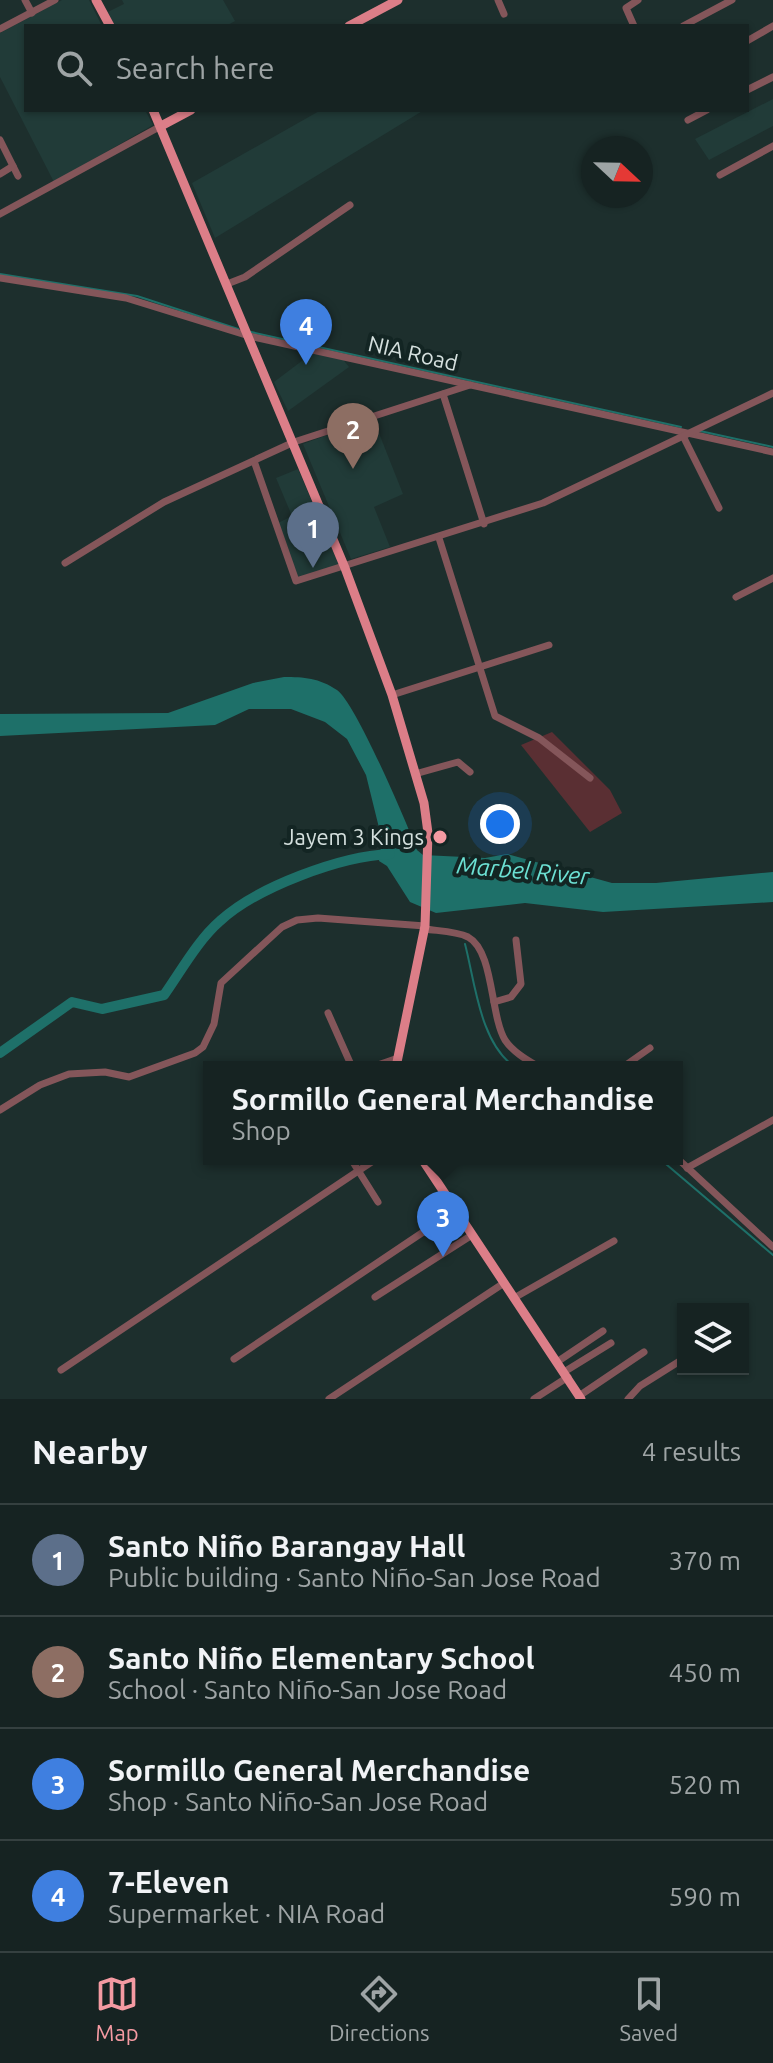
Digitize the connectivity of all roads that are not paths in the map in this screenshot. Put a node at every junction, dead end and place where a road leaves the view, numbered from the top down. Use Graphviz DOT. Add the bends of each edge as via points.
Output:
graph roads {
  1 [pos="25,0"];
  2 [pos="55,0"];
  3 [pos="96,0"];
  4 [pos="398,0"];
  5 [pos="498,0"];
  6 [pos="638,0"];
  7 [pos="732,0"];
  8 [pos="32,13"];
  9 [pos="504,14"];
  10 [pos="109,24"];
  11 [pos="353,24"];
  12 [pos="633,24"];
  13 [pos="687,24"];
  14 [pos="773,26"];
  15 [pos="0,29"];
  16 [pos="749,40"];
  17 [pos="773,77"];
  18 [pos="749,89"];
  19 [pos="154,112"];
  20 [pos="187,112"];
  21 [pos="703,112"];
  22 [pos="688,120"];
  23 [pos="161,126"];
  24 [pos="0,140"];
  25 [pos="773,146"];
  26 [pos="13,166"];
  27 [pos="0,174"];
  28 [pos="720,175"];
  29 [pos="18,176"];
  30 [pos="350,205"];
  31 [pos="0,214"];
  32 [pos="0,278"];
  33 [pos="227,284"];
  34 [pos="249,336"];
  35 [pos="472,385"];
  36 [pos="773,393"];
  37 [pos="443,394"];
  38 [pos="686,435"];
  39 [pos="294,442"];
  40 [pos="773,452"];
  41 [pos="254,461"];
  42 [pos="719,508"];
  43 [pos="484,524"];
  44 [pos="439,538"];
  45 [pos="65,563"];
  46 [pos="345,568"];
  47 [pos="773,578"];
  48 [pos="736,597"];
  49 [pos="549,645"];
  50 [pos="480,667"];
  51 [pos="392,695"];
  52 [pos="470,772"];
  53 [pos="415,774"];
  54 [pos="590,778"];
  55 [pos="425,928"];
  56 [pos="516,940"];
  57 [pos="494,1002"];
  58 [pos="328,1013"];
  59 [pos="650,1048"];
  60 [pos="349,1061"];
  61 [pos="397,1061"];
  62 [pos="530,1061"];
  63 [pos="632,1061"];
  64 [pos="0,1110"];
  65 [pos="773,1120"];
  66 [pos="683,1164"];
  67 [pos="354,1165"];
  68 [pos="367,1165"];
  69 [pos="426,1165"];
  70 [pos="434,1165"];
  71 [pos="687,1168"];
  72 [pos="428,1169"];
  73 [pos="358,1171"];
  74 [pos="378,1202"];
  75 [pos="456,1210"];
  76 [pos="472,1235"];
  77 [pos="614,1241"];
  78 [pos="773,1247"];
  79 [pos="504,1283"];
  80 [pos="375,1297"];
  81 [pos="514,1298"];
  82 [pos="603,1331"];
  83 [pos="611,1343"];
  84 [pos="644,1352"];
  85 [pos="234,1359"];
  86 [pos="557,1362"];
  87 [pos="677,1363"];
  88 [pos="61,1370"];
  89 [pos="566,1375"];
  90 [pos="580,1398"];
  91 [pos="329,1399"];
  92 [pos="534,1399"];
  93 [pos="628,1399"];
  1 -- 8 [label="street"];
  2 -- 8 [label="street"];
  3 -- 10 [label="main road"];
  4 -- 11 [label="main road"];
  5 -- 9 [label="street"];
  6 -- 12 [label="street" via="626,8"];
  7 -- 13 [label="street"];
  8 -- 15 [label="street"];
  14 -- 16 [label="street"];
  17 -- 18 [label="street"];
  19 -- 23 [label="main road"];
  20 -- 23 [label="main road"];
  21 -- 22 [label="street"];
  23 -- 31 [label="street"];
  23 -- 33 [label="main road"];
  24 -- 26 [label="street"];
  25 -- 28 [label="street"];
  26 -- 27 [label="street"];
  26 -- 29 [label="street"];
  30 -- 33 [label="street"];
  32 -- 34 [label="street, NIA Road" via="126,298"];
  33 -- 34 [label="main road"];
  34 -- 35 [label="street, NIA Road"];
  34 -- 39 [label="main road"];
  35 -- 37 [label="street"];
  35 -- 38 [label="street, NIA Road"];
  36 -- 38 [label="street"];
  37 -- 39 [label="street"];
  37 -- 43 [label="street"];
  38 -- 40 [label="street, NIA Road"];
  38 -- 42 [label="street"];
  38 -- 43 [label="street" via="566,494"];
  39 -- 41 [label="street"];
  39 -- 46 [label="main road"];
  41 -- 45 [label="street" via="164,502"];
  41 -- 46 [label="street" via="296,581"];
  43 -- 44 [label="street"];
  44 -- 46 [label="street"];
  44 -- 50 [label="street"];
  46 -- 51 [label="main road"];
  47 -- 48 [label="street"];
  49 -- 50 [label="street"];
  50 -- 51 [label="street"];
  50 -- 54 [label="street" via="495,716 539,738"];
  51 -- 53 [label="main road"];
  52 -- 53 [label="street" via="458,762"];
  53 -- 55 [label="main road" via="426,813"];
  55 -- 57 [label="street" via="475,943"];
  55 -- 61 [label="main road"];
  55 -- 64 [label="street" via="297,920 225,979 210,1033 195,1053 129,1077 69,1074"];
  56 -- 57 [label="street" via="521,984 511,997"];
  57 -- 62 [label="street" via="510,1048"];
  58 -- 60 [label="street"];
  59 -- 63 [label="street"];
  65 -- 71 [label="street"];
  66 -- 71 [label="street"];
  67 -- 73 [label="street"];
  68 -- 73 [label="street"];
  69 -- 72 [label="main road"];
  70 -- 72 [label="street"];
  71 -- 78 [label="street"];
  72 -- 75 [label="main road"];
  73 -- 74 [label="street"];
  73 -- 88 [label="street"];
  75 -- 76 [label="main road"];
  75 -- 85 [label="street"];
  76 -- 79 [label="main road"];
  76 -- 80 [label="street"];
  77 -- 81 [label="street"];
  79 -- 81 [label="main road"];
  79 -- 91 [label="street"];
  81 -- 86 [label="main road"];
  82 -- 86 [label="street"];
  83 -- 89 [label="street"];
  84 -- 90 [label="street"];
  86 -- 89 [label="main road"];
  87 -- 93 [label="street"];
  89 -- 90 [label="main road"];
  89 -- 92 [label="street"];
}
